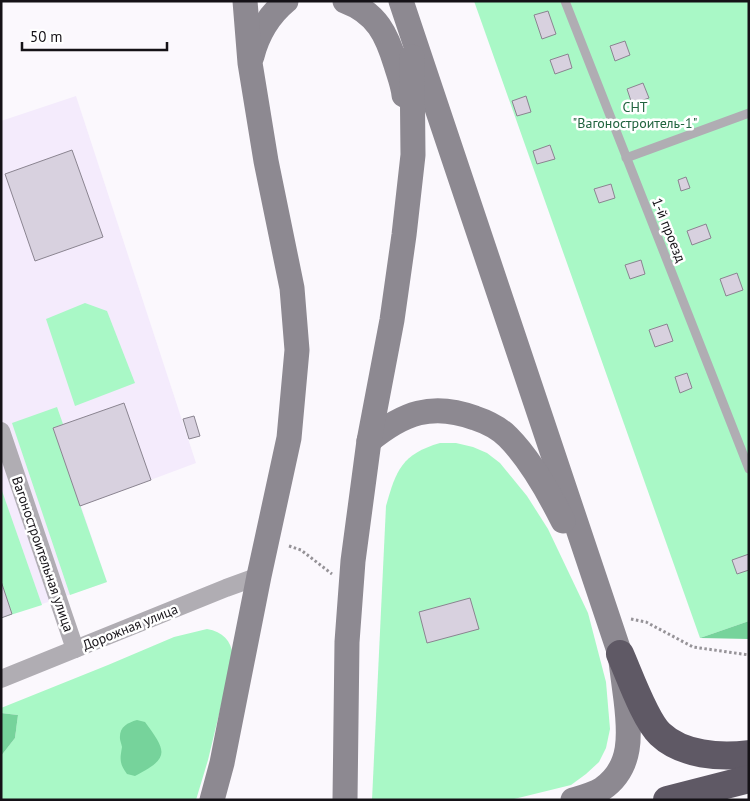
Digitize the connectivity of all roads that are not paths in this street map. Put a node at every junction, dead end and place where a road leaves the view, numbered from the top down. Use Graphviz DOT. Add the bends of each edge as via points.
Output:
graph roads {
  1 [pos="245,1"];
  2 [pos="286,1"];
  3 [pos="345,1"];
  4 [pos="401,1"];
  5 [pos="564,1"];
  6 [pos="412,35"];
  7 [pos="250,63"];
  8 [pos="749,113"];
  9 [pos="413,155"];
  10 [pos="626,158"];
  11 [pos="1,431"];
  12 [pos="369,441"];
  13 [pos="749,469"];
  14 [pos="259,576"];
  15 [pos="598,587"];
  16 [pos="75,649"];
  17 [pos="620,654"];
  18 [pos="1,679"];
  19 [pos="749,754"];
  20 [pos="749,779"];
  21 [pos="345,788"];
  22 [pos="212,800"];
  23 [pos="573,800"];
  24 [pos="667,800"];
  1 -- 7 [label="street"];
  2 -- 7 [label="street" via="264,24"];
  3 -- 9 [label="street" via="366,12 385,34 404,91"];
  4 -- 6 [label="street"];
  5 -- 10 [label="lane, 1-й проезд"];
  6 -- 9 [label="street"];
  6 -- 15 [label="street"];
  7 -- 14 [label="street" via="292,288 297,350 289,438"];
  8 -- 10 [label="lane"];
  9 -- 12 [label="street" via="392,320"];
  10 -- 13 [label="lane, 1-й проезд"];
  11 -- 16 [label="street, Вагоностроительная улица"];
  12 -- 15 [label="street" via="388,426 416,413 436,410 459,412 488,422 508,437 550,495"];
  12 -- 21 [label="street" via="354,552 347,642"];
  14 -- 16 [label="street, Дорожная улица"];
  14 -- 22 [label="street"];
  15 -- 17 [label="street"];
  16 -- 18 [label="street, Дорожная улица"];
  17 -- 19 [label="highway" via="650,721 659,733 677,745 699,752 726,756"];
  17 -- 23 [label="street" via="629,730 626,758 614,779 601,790"];
  20 -- 24 [label="highway"];
}
